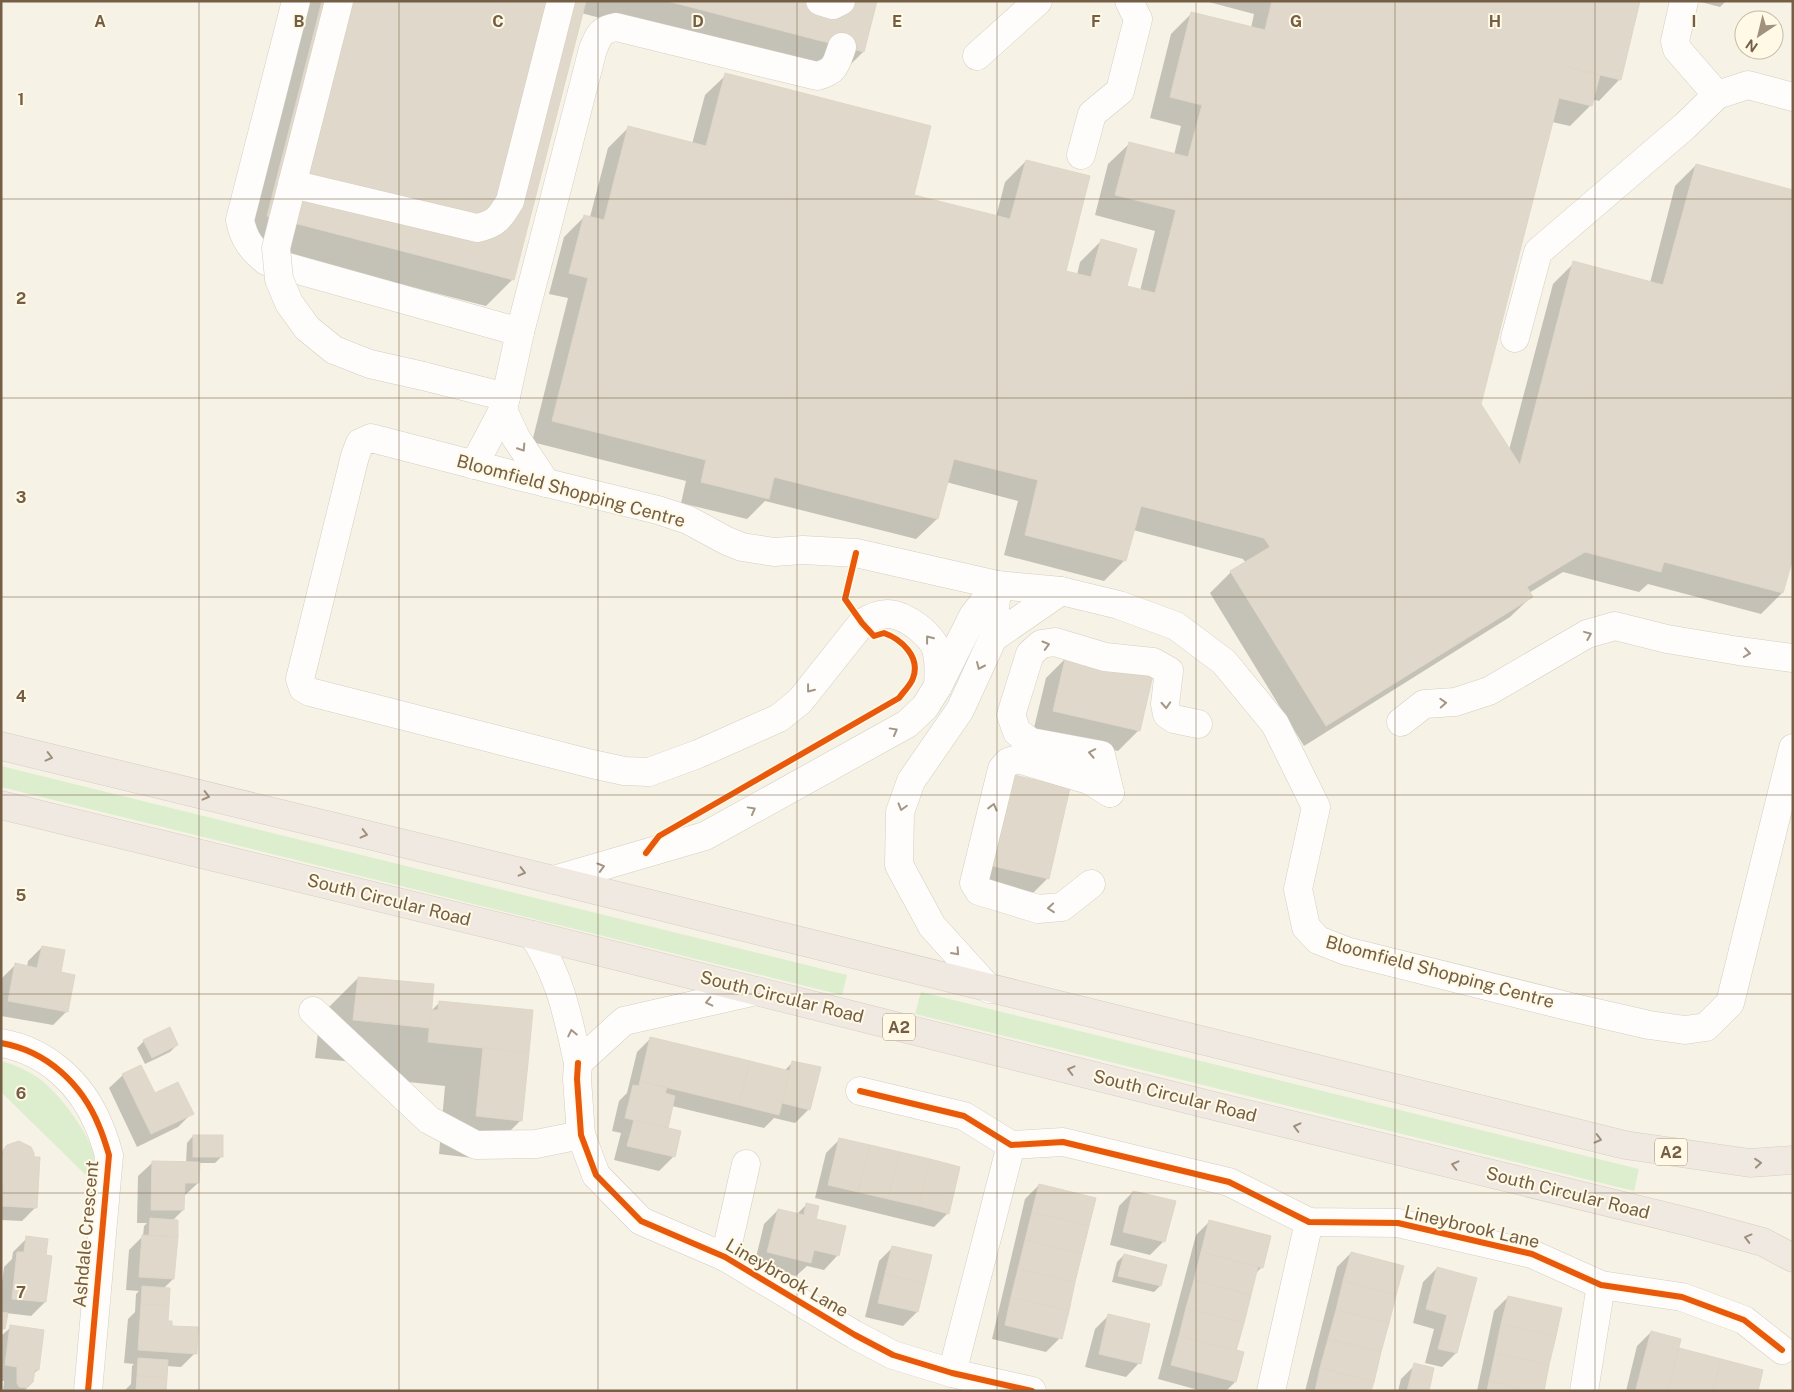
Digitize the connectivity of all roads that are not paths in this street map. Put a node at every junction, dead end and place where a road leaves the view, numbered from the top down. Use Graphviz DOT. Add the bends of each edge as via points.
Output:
graph roads {
  1 [pos="296,1"];
  2 [pos="339,1"];
  3 [pos="562,1"];
  4 [pos="820,1"];
  5 [pos="841,1"];
  6 [pos="1038,1"];
  7 [pos="1129,1"];
  8 [pos="1684,1"];
  9 [pos="842,46"];
  10 [pos="977,56"];
  11 [pos="1718,95"];
  12 [pos="1793,97"];
  13 [pos="1081,155"];
  14 [pos="292,184"];
  15 [pos="520,332"];
  16 [pos="1515,338"];
  17 [pos="504,403"];
  18 [pos="474,465"];
  19 [pos="546,483"];
  20 [pos="997,585"];
  21 [pos="1061,591"];
  22 [pos="993,638"];
  23 [pos="1793,658"];
  24 [pos="938,686"];
  25 [pos="1400,722"];
  26 [pos="1198,724"];
  27 [pos="1,746"];
  28 [pos="1793,748"];
  29 [pos="1,805"];
  30 [pos="554,880"];
  31 [pos="1091,884"];
  32 [pos="533,935"];
  33 [pos="989,989"];
  34 [pos="756,991"];
  35 [pos="313,1011"];
  36 [pos="1,1043"];
  37 [pos="578,1063"];
  38 [pos="860,1091"];
  39 [pos="581,1135"];
  40 [pos="1011,1145"];
  41 [pos="1793,1160"];
  42 [pos="746,1164"];
  43 [pos="1308,1222"];
  44 [pos="725,1257"];
  45 [pos="1793,1258"];
  46 [pos="1601,1285"];
  47 [pos="1782,1350"];
  48 [pos="952,1373"];
  49 [pos="88,1391"];
  50 [pos="1032,1391"];
  51 [pos="1271,1391"];
  52 [pos="1584,1391"];
  1 -- 15 [label="street" via="240,220 243,235 252,249 266,261"];
  2 -- 14 [label="street"];
  3 -- 14 [label="street" via="510,201 491,225 477,228"];
  4 -- 5 [label="street" via="833,5"];
  6 -- 10 [label="street"];
  7 -- 13 [label="street" via="1138,19 1120,91 1092,114"];
  8 -- 11 [label="street" via="1675,41 1677,49"];
  9 -- 15 [label="street" via="836,66 817,76 616,27 605,29 593,49"];
  11 -- 12 [label="street" via="1748,85"];
  11 -- 16 [label="street" via="1538,252"];
  14 -- 17 [label="street, bridge" via="276,248 279,279 307,328 334,350 370,364 423,376"];
  15 -- 17 [label="street"];
  17 -- 18 [label="street"];
  17 -- 19 [label="street, one-way" via="516,438"];
  18 -- 19 [label="street, Bloomfield Shopping Centre"];
  24 -- 18 [label="street, Bloomfield Shopping Centre, one-way" via="939,669 934,643 922,630 894,614 872,616 862,623 800,702 779,718 648,772 624,771 303,688 300,679 360,443 371,438"];
  19 -- 20 [label="street, Bloomfield Shopping Centre" via="674,515 742,547 774,552 856,552"];
  20 -- 21 [label="street, Bloomfield Shopping Centre"];
  20 -- 22 [label="street"];
  20 -- 24 [label="street" via="973,616"];
  21 -- 22 [label="street"];
  21 -- 28 [label="street, Bloomfield Shopping Centre" via="1119,605 1176,626 1224,662 1275,724 1316,807 1298,889 1306,927 1318,940 1346,950 1649,1025 1684,1030 1706,1027 1730,1004"];
  22 -- 33 [label="street, one-way" via="960,710 911,781 900,812 899,865 932,926"];
  25 -- 23 [label="street, one-way" via="1424,704 1455,702 1489,691 1588,634 1615,626 1738,652"];
  30 -- 24 [label="street, one-way" via="705,836 907,724 925,707"];
  31 -- 26 [label="street, one-way" via="1062,907 1038,909 979,891 974,883 1002,770 1008,762 1018,759 1089,780 1110,793 1101,754 1031,742 1017,732 1011,715 1030,654 1041,644 1055,642 1104,657 1153,662 1169,671 1167,714 1174,719"];
  27 -- 30 [label="highway, A2, one-way"];
  29 -- 32 [label="highway, South Circular Road / A2"];
  30 -- 33 [label="highway, A2"];
  32 -- 34 [label="highway, South Circular Road / A2"];
  37 -- 32 [label="street, Lineybrook Lane, one-way" via="565,1004 546,956"];
  33 -- 41 [label="highway, A2, one-way" via="1625,1145 1750,1164"];
  34 -- 37 [label="street, one-way" via="624,1021"];
  45 -- 34 [label="highway, South Circular Road / A2, one-way" via="1763,1242 1693,1223"];
  35 -- 39 [label="street" via="429,1120 476,1145 536,1144"];
  36 -- 49 [label="street, Ashdale Crescent" via="42,1058 67,1075 86,1099 100,1126 109,1155"];
  37 -- 39 [label="street, Lineybrook Lane" via="576,1080"];
  38 -- 40 [label="street" via="964,1116"];
  39 -- 44 [label="street, Lineybrook Lane" via="596,1176 641,1221"];
  40 -- 43 [label="street, Lineybrook Lane" via="1063,1142 1229,1182"];
  40 -- 48 [label="street"];
  42 -- 44 [label="street"];
  43 -- 46 [label="street, Lineybrook Lane" via="1398,1224 1532,1254"];
  43 -- 51 [label="street"];
  44 -- 48 [label="street, Lineybrook Lane" via="893,1355"];
  46 -- 47 [label="street, Lineybrook Lane" via="1682,1297 1744,1320"];
  46 -- 52 [label="street"];
  48 -- 50 [label="street, Lineybrook Lane"];
}
